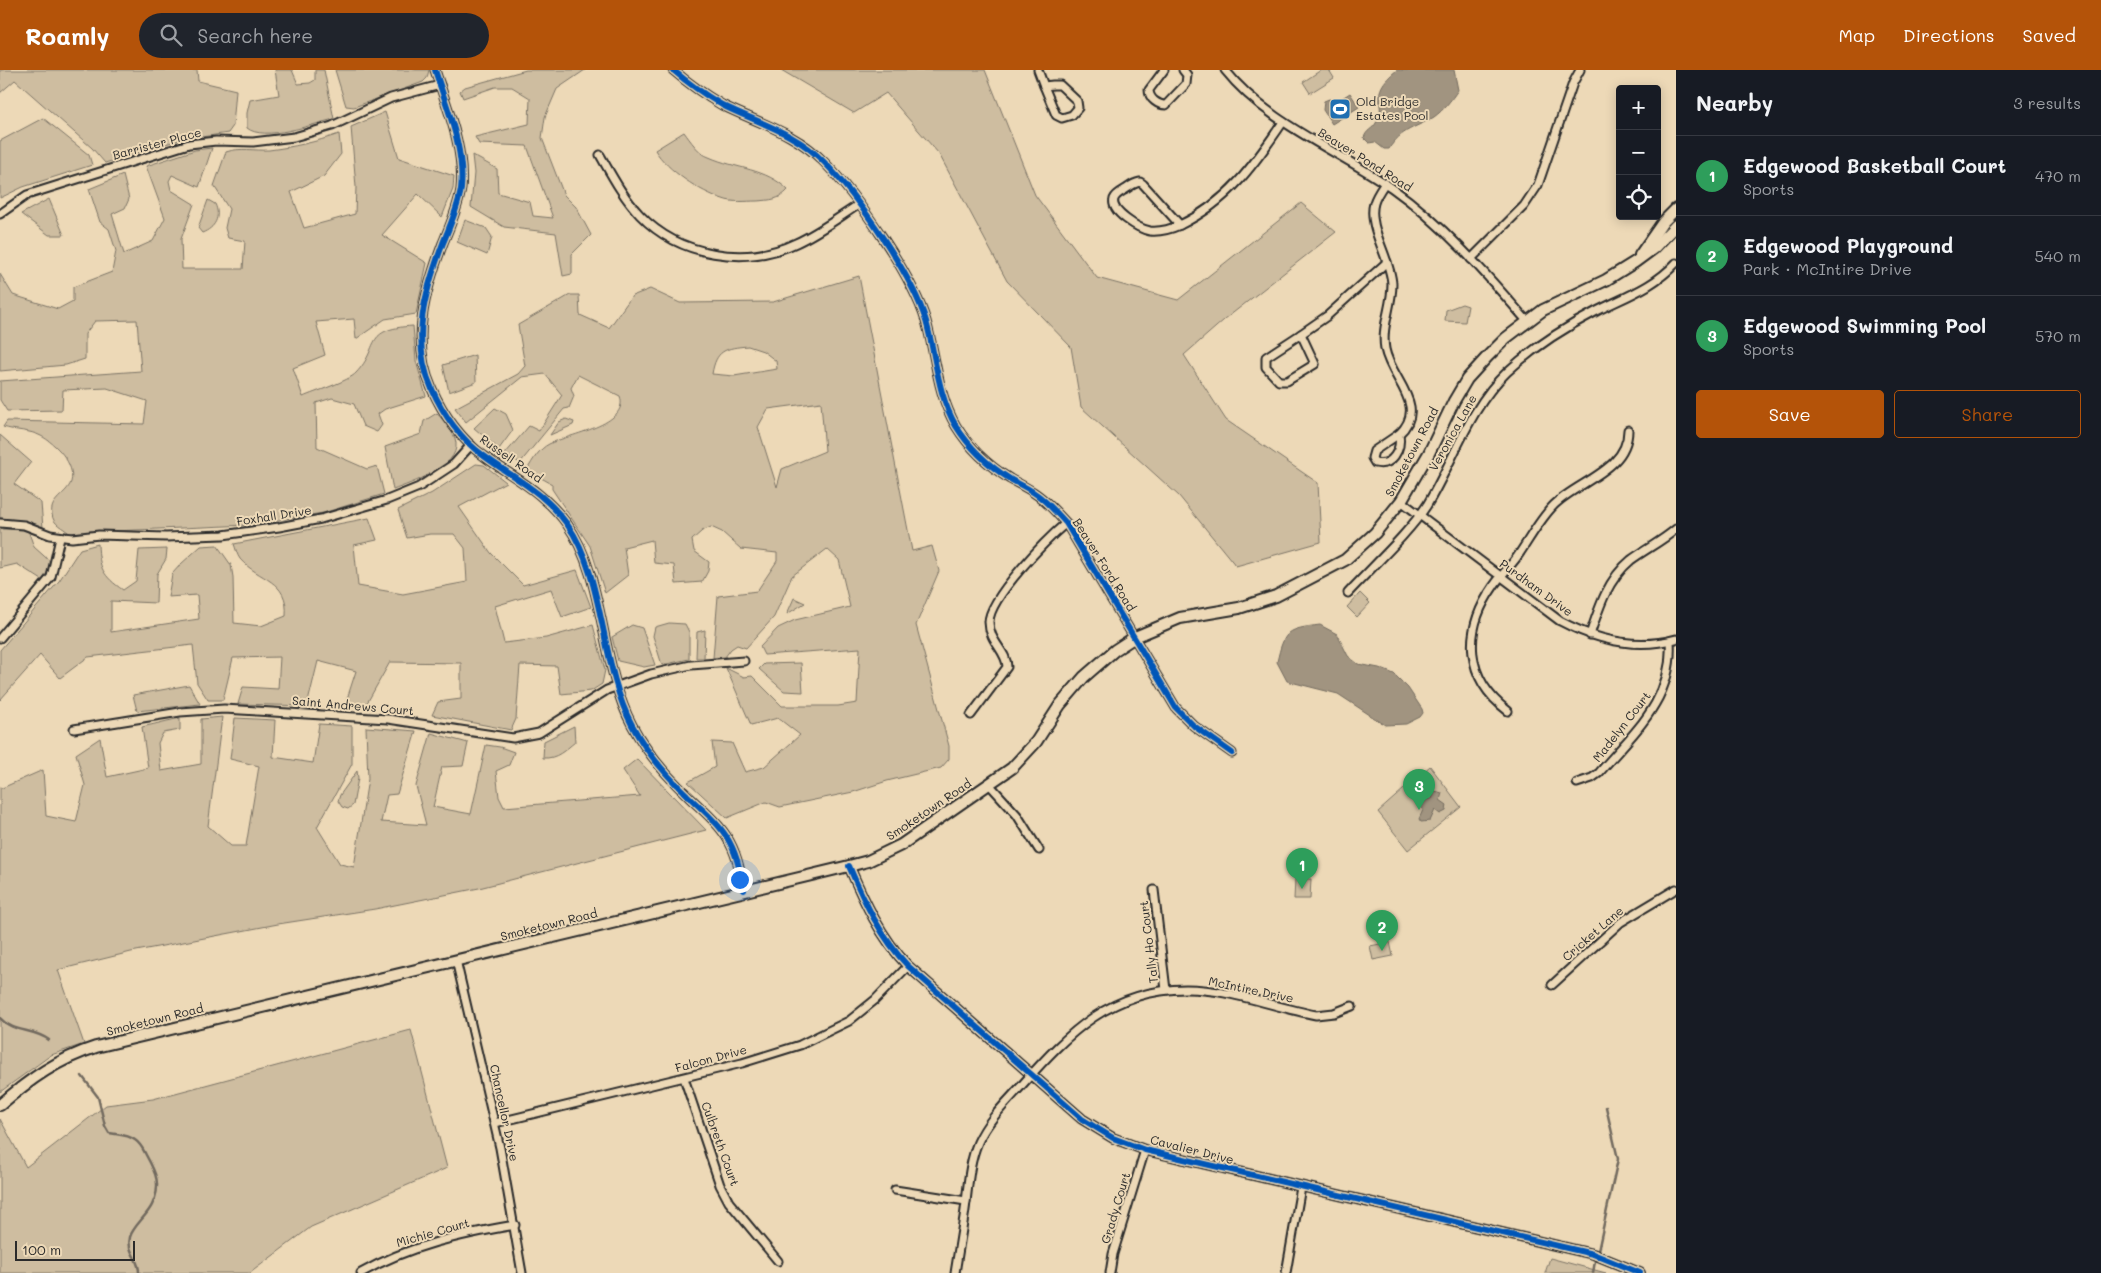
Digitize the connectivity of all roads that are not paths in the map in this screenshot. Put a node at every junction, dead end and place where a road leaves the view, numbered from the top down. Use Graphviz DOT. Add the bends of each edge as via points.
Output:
graph roads {
  1 [pos="435,70"];
  2 [pos="673,70"];
  3 [pos="1038,70"];
  4 [pos="1164,70"];
  5 [pos="1183,70"];
  6 [pos="1224,70"];
  7 [pos="1580,70"];
  8 [pos="440,85"];
  9 [pos="1044,86"];
  10 [pos="1284,122"];
  11 [pos="600,155"];
  12 [pos="1385,183"];
  13 [pos="858,204"];
  14 [pos="1676,209"];
  15 [pos="0,214"];
  16 [pos="1180,225"];
  17 [pos="1676,225"];
  18 [pos="1471,259"];
  19 [pos="1388,262"];
  20 [pos="1635,262"];
  21 [pos="1676,263"];
  22 [pos="1527,321"];
  23 [pos="1301,334"];
  24 [pos="1628,430"];
  25 [pos="1399,434"];
  26 [pos="471,445"];
  27 [pos="1401,501"];
  28 [pos="1419,515"];
  29 [pos="0,523"];
  30 [pos="1066,523"];
  31 [pos="1676,529"];
  32 [pos="60,538"];
  33 [pos="1500,576"];
  34 [pos="1348,593"];
  35 [pos="1590,635"];
  36 [pos="1135,637"];
  37 [pos="0,638"];
  38 [pos="1673,640"];
  39 [pos="744,661"];
  40 [pos="616,687"];
  41 [pos="1508,711"];
  42 [pos="971,715"];
  43 [pos="74,729"];
  44 [pos="1232,753"];
  45 [pos="1577,783"];
  46 [pos="989,784"];
  47 [pos="1039,850"];
  48 [pos="849,866"];
  49 [pos="744,890"];
  50 [pos="1154,890"];
  51 [pos="1676,890"];
  52 [pos="456,960"];
  53 [pos="908,966"];
  54 [pos="1552,985"];
  55 [pos="1166,990"];
  56 [pos="1352,1006"];
  57 [pos="1031,1076"];
  58 [pos="684,1078"];
  59 [pos="0,1105"];
  60 [pos="495,1123"];
  61 [pos="1146,1150"];
  62 [pos="1301,1187"];
  63 [pos="895,1190"];
  64 [pos="966,1201"];
  65 [pos="515,1225"];
  66 [pos="778,1261"];
  67 [pos="361,1273"];
  68 [pos="522,1273"];
  69 [pos="955,1273"];
  70 [pos="1110,1273"];
  71 [pos="1286,1273"];
  72 [pos="1640,1273"];
  1 -- 8 [label="street, Russell Road"];
  2 -- 13 [label="street, Beaver Ford Road" via="704,94 800,142 828,166"];
  3 -- 9 [label="street"];
  4 -- 5 [label="street" via="1148,90 1162,105 1166,105 1186,84 1187,75"];
  6 -- 10 [label="street, Beaver Pond Road" via="1250,96"];
  7 -- 18 [label="street" via="1572,83 1538,185 1524,206"];
  8 -- 15 [label="street, Barrister Place" via="391,98 332,126 294,137 189,144 28,195"];
  8 -- 26 [label="street, Russell Road" via="459,150 460,191 456,211 425,296 421,347 426,372 439,403"];
  9 -- 9 [label="street" via="1059,118 1076,112 1077,102 1060,85"];
  10 -- 12 [label="street, Beaver Pond Road"];
  10 -- 16 [label="street" via="1232,190 1208,211"];
  11 -- 13 [label="street" via="628,201 652,226 683,244 720,255 748,256 780,250 808,237"];
  12 -- 18 [label="street, Beaver Pond Road"];
  12 -- 19 [label="street" via="1376,198 1373,212"];
  13 -- 30 [label="street, Beaver Ford Road" via="891,252 921,307 942,395 956,426 980,456 1044,500"];
  14 -- 20 [label="main road, Smoketown Road"];
  16 -- 16 [label="street" via="1143,184 1135,183 1114,198 1114,206 1139,228 1161,231"];
  17 -- 20 [label="main road, Smoketown Road"];
  18 -- 22 [label="street, Beaver Pond Road"];
  19 -- 23 [label="street"];
  19 -- 25 [label="street" via="1392,284 1384,327 1385,350 1412,408 1409,423"];
  20 -- 22 [label="main road, Smoketown Road"];
  21 -- 28 [label="street, Veronica Lane" via="1643,290 1563,330 1506,373 1481,402"];
  22 -- 27 [label="main road, Smoketown Road" via="1467,379"];
  23 -- 23 [label="street" via="1266,357 1266,367 1279,381 1287,381 1315,364"];
  24 -- 33 [label="street" via="1627,442 1619,457 1554,505"];
  25 -- 25 [label="street" via="1400,447 1394,457 1382,464 1375,463 1372,458 1374,451"];
  26 -- 32 [label="street, Foxhall Drive" via="454,464 419,487 388,500 321,519 222,535"];
  26 -- 40 [label="street, Russell Road" via="542,496 577,540 589,574"];
  27 -- 28 [label="street, Purdham Drive"];
  27 -- 36 [label="main road, Smoketown Road" via="1363,545 1338,565 1307,582 1256,603 1180,618"];
  28 -- 33 [label="street, Purdham Drive"];
  28 -- 34 [label="street, Veronica Lane"];
  29 -- 32 [label="street" via="24,525"];
  30 -- 36 [label="street, Beaver Ford Road"];
  30 -- 42 [label="street" via="1034,553 993,608 990,632 1005,657 1007,667"];
  31 -- 35 [label="street" via="1620,571 1607,589"];
  32 -- 37 [label="street" via="51,577"];
  33 -- 35 [label="street, Purdham Drive" via="1560,621"];
  33 -- 41 [label="street" via="1478,614 1472,645 1473,659 1483,683"];
  35 -- 38 [label="street, Purdham Drive" via="1622,642"];
  36 -- 44 [label="street, Beaver Ford Road" via="1176,708 1194,726"];
  36 -- 46 [label="main road, Smoketown Road" via="1109,654 1084,677 1025,756"];
  38 -- 45 [label="street, Madelyn Court" via="1670,668 1659,699 1599,773"];
  39 -- 40 [label="street, Saint Andrews Court" via="671,669"];
  40 -- 43 [label="street, Saint Andrews Court" via="539,733 513,738 388,720 224,709 180,712"];
  40 -- 49 [label="street, Russell Road" via="632,725 656,762 707,812 727,837 737,857"];
  46 -- 47 [label="street" via="1017,815"];
  46 -- 48 [label="main road, Smoketown Road" via="901,845"];
  48 -- 49 [label="main road, Smoketown Road"];
  48 -- 53 [label="street, Cavalier Drive" via="874,917 898,956"];
  49 -- 52 [label="main road, Smoketown Road"];
  50 -- 55 [label="street, Tally Ho Court"];
  51 -- 54 [label="street, Cricket Lane" via="1621,922"];
  52 -- 59 [label="main road, Smoketown Road" via="96,1047 47,1068"];
  52 -- 60 [label="street, Chancellor Drive"];
  53 -- 57 [label="street, Cavalier Drive"];
  53 -- 58 [label="street, Falcon Drive" via="875,1000 838,1028 776,1052"];
  55 -- 56 [label="street, McIntire Drive" via="1215,992 1316,1015"];
  55 -- 57 [label="street, McIntire Drive" via="1133,997 1102,1011 1070,1033"];
  57 -- 61 [label="street, Cavalier Drive" via="1097,1130"];
  57 -- 64 [label="street, McIntire Drive" via="994,1118 978,1142"];
  58 -- 60 [label="street, Falcon Drive"];
  58 -- 66 [label="street, Culbreth Court" via="720,1185 729,1202"];
  60 -- 65 [label="street, Chancellor Drive"];
  61 -- 62 [label="street, Cavalier Drive"];
  61 -- 70 [label="street, Grady Court"];
  62 -- 71 [label="street"];
  62 -- 72 [label="street, Cavalier Drive" via="1593,1254"];
  63 -- 64 [label="street"];
  64 -- 69 [label="street, McIntire Drive"];
  65 -- 67 [label="street, Michie Court" via="415,1249"];
  65 -- 68 [label="street, Chancellor Drive"];
}
